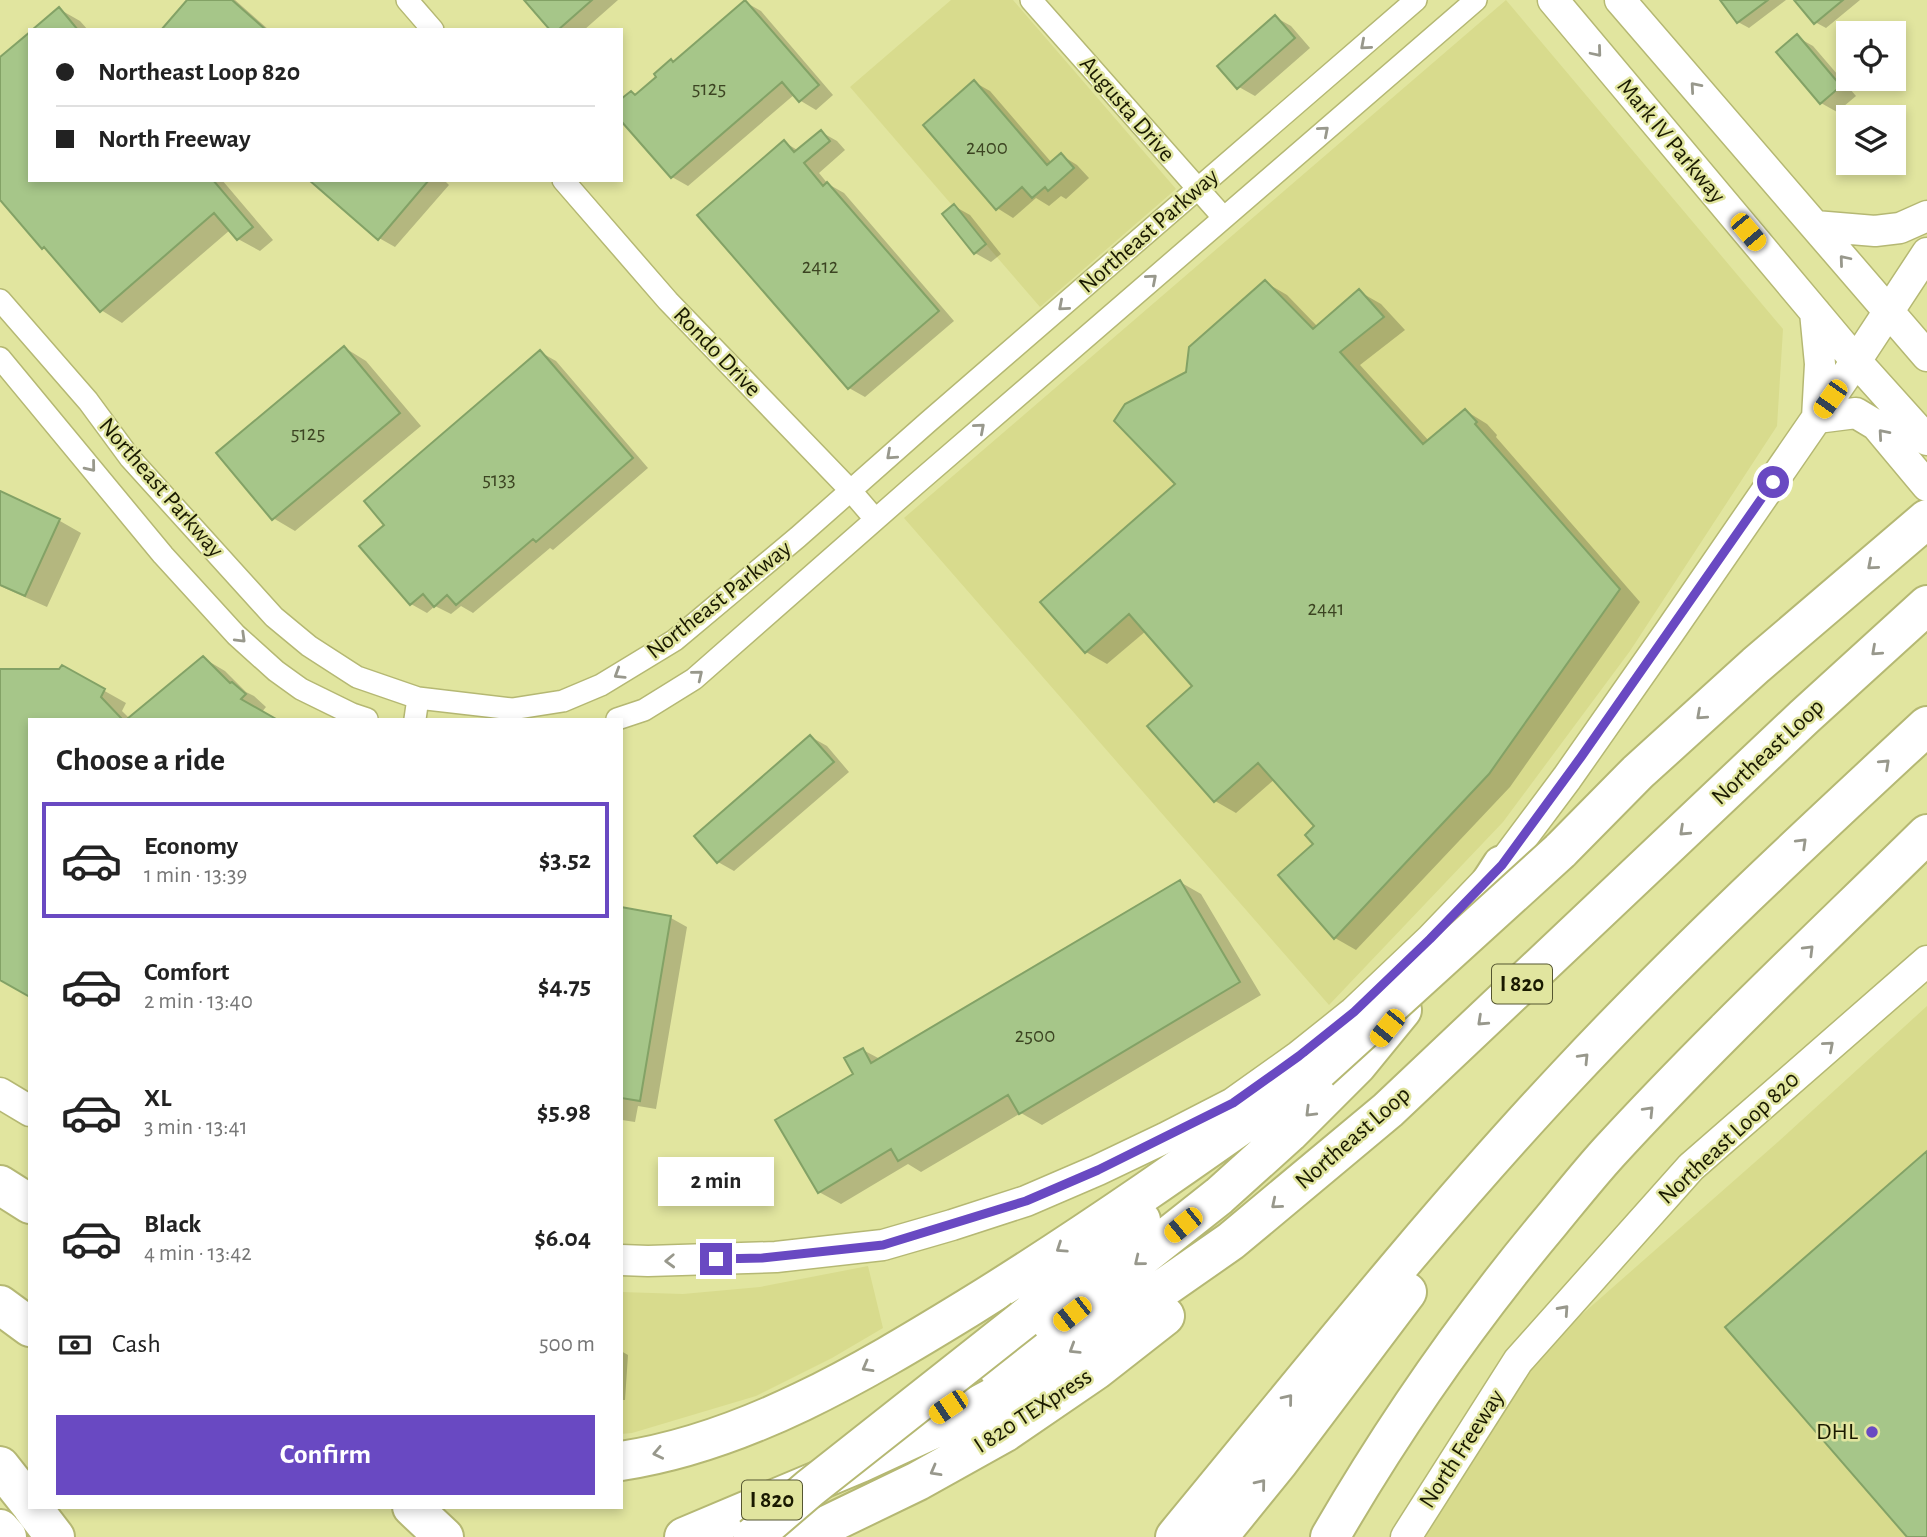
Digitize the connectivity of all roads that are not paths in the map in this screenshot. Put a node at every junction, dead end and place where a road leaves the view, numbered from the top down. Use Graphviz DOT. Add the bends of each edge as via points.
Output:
graph roads {
  1 [pos="407,0"];
  2 [pos="1031,0"];
  3 [pos="1416,0"];
  4 [pos="1476,0"];
  5 [pos="1553,0"];
  6 [pos="1620,0"];
  7 [pos="431,28"];
  8 [pos="565,182"];
  9 [pos="1199,189"];
  10 [pos="1927,216"];
  11 [pos="1223,217"];
  12 [pos="1815,226"];
  13 [pos="1927,253"];
  14 [pos="0,300"];
  15 [pos="1815,312"];
  16 [pos="1888,312"];
  17 [pos="1927,356"];
  18 [pos="0,358"];
  19 [pos="1856,361"];
  20 [pos="88,401"];
  21 [pos="1817,418"];
  22 [pos="61,429"];
  23 [pos="1927,440"];
  24 [pos="851,491"];
  25 [pos="1926,509"];
  26 [pos="875,519"];
  27 [pos="1927,605"];
  28 [pos="418,698"];
  29 [pos="364,718"];
  30 [pos="415,718"];
  31 [pos="620,718"];
  32 [pos="1927,726"];
  33 [pos="1927,834"];
  34 [pos="1502,865"];
  35 [pos="1927,961"];
  36 [pos="1319,1070"];
  37 [pos="0,1093"];
  38 [pos="1538,1108"];
  39 [pos="28,1110"];
  40 [pos="1608,1153"];
  41 [pos="0,1185"];
  42 [pos="28,1203"];
  43 [pos="1231,1241"];
  44 [pos="623,1261"];
  45 [pos="0,1305"];
  46 [pos="28,1326"];
  47 [pos="1518,1360"];
  48 [pos="623,1461"];
  49 [pos="860,1462"];
  50 [pos="0,1466"];
  51 [pos="28,1502"];
  52 [pos="414,1509"];
  53 [pos="0,1530"];
  54 [pos="6,1537"];
  55 [pos="444,1537"];
  56 [pos="684,1537"];
  57 [pos="752,1537"];
  58 [pos="802,1537"];
  59 [pos="1175,1537"];
  60 [pos="1218,1537"];
  61 [pos="1300,1537"];
  62 [pos="1330,1537"];
  63 [pos="1406,1537"];
  1 -- 7 [label="street"];
  2 -- 9 [label="street, Augusta Drive"];
  3 -- 9 [label="street, Northeast Parkway, one-way"];
  11 -- 4 [label="street, Northeast Parkway, one-way"];
  5 -- 15 [label="main road, Mark IV Parkway, one-way"];
  12 -- 6 [label="main road, one-way"];
  8 -- 24 [label="street, Rondo Drive" via="668,301"];
  9 -- 11 [label="street, Augusta Drive"];
  9 -- 24 [label="street, Northeast Parkway, one-way"];
  10 -- 12 [label="main road" via="1900,228 1875,231"];
  26 -- 11 [label="street, Northeast Parkway, one-way"];
  16 -- 12 [label="main road, one-way"];
  13 -- 16 [label="main road"];
  14 -- 20 [label="street, Northeast Parkway"];
  15 -- 19 [label="main road, Mark IV Parkway"];
  15 -- 21 [label="main road" via="1820,364"];
  16 -- 17 [label="main road"];
  16 -- 19 [label="main road"];
  18 -- 22 [label="street, Northeast Parkway"];
  19 -- 21 [label="main road"];
  19 -- 23 [label="main road, Mark IV Parkway"];
  20 -- 22 [label="street"];
  20 -- 28 [label="street, Northeast Parkway" via="131,458 274,617 357,677"];
  25 -- 21 [label="main road, one-way" via="1876,425 1856,413"];
  21 -- 34 [label="main road"];
  22 -- 29 [label="street, Northeast Parkway, one-way" via="163,555 236,635 301,689"];
  24 -- 26 [label="street, Rondo Drive"];
  24 -- 28 [label="street, Northeast Parkway, one-way" via="675,640 601,685 564,701 512,709"];
  25 -- 36 [label="highway, one-way, bridge"];
  31 -- 26 [label="street, Northeast Parkway, one-way" via="644,710 694,679"];
  27 -- 43 [label="highway, Northeast Loop / I 820, one-way" via="1388,1110"];
  28 -- 30 [label="street"];
  38 -- 32 [label="highway, one-way" via="1677,964"];
  40 -- 33 [label="highway, one-way"];
  34 -- 44 [label="main road, one-way" via="1354,1012 1299,1056 1233,1103 1098,1170 1026,1201 883,1245 762,1258"];
  34 -- 49 [label="highway, one-way" via="1402,1010 1357,1065 1289,1133 1219,1196 992,1376"];
  47 -- 35 [label="main road, Northeast Loop 820, one-way" via="1691,1167"];
  36 -- 48 [label="highway, one-way" via="1008,1284 911,1343 822,1392 742,1428 688,1447"];
  36 -- 57 [label="highway, bridge" via="1024,1319"];
  37 -- 39 [label="main road"];
  59 -- 38 [label="highway, one-way" via="1368,1302"];
  60 -- 38 [label="highway, one-way" via="1383,1325"];
  40 -- 61 [label="highway" via="1436,1343 1348,1462"];
  40 -- 62 [label="highway" via="1460,1336 1403,1417"];
  41 -- 42 [label="highway"];
  43 -- 49 [label="highway, Northeast Loop / I 820, one-way" via="1045,1367 938,1427"];
  43 -- 58 [label="highway, I 820 TEXpress, one-way" via="1185,1300 1073,1386 1004,1433"];
  45 -- 46 [label="highway"];
  47 -- 63 [label="main road, North Freeway"];
  49 -- 56 [label="highway, Northeast Loop / I 820"];
  50 -- 51 [label="highway"];
  52 -- 55 [label="highway"];
  53 -- 54 [label="highway"];
}
